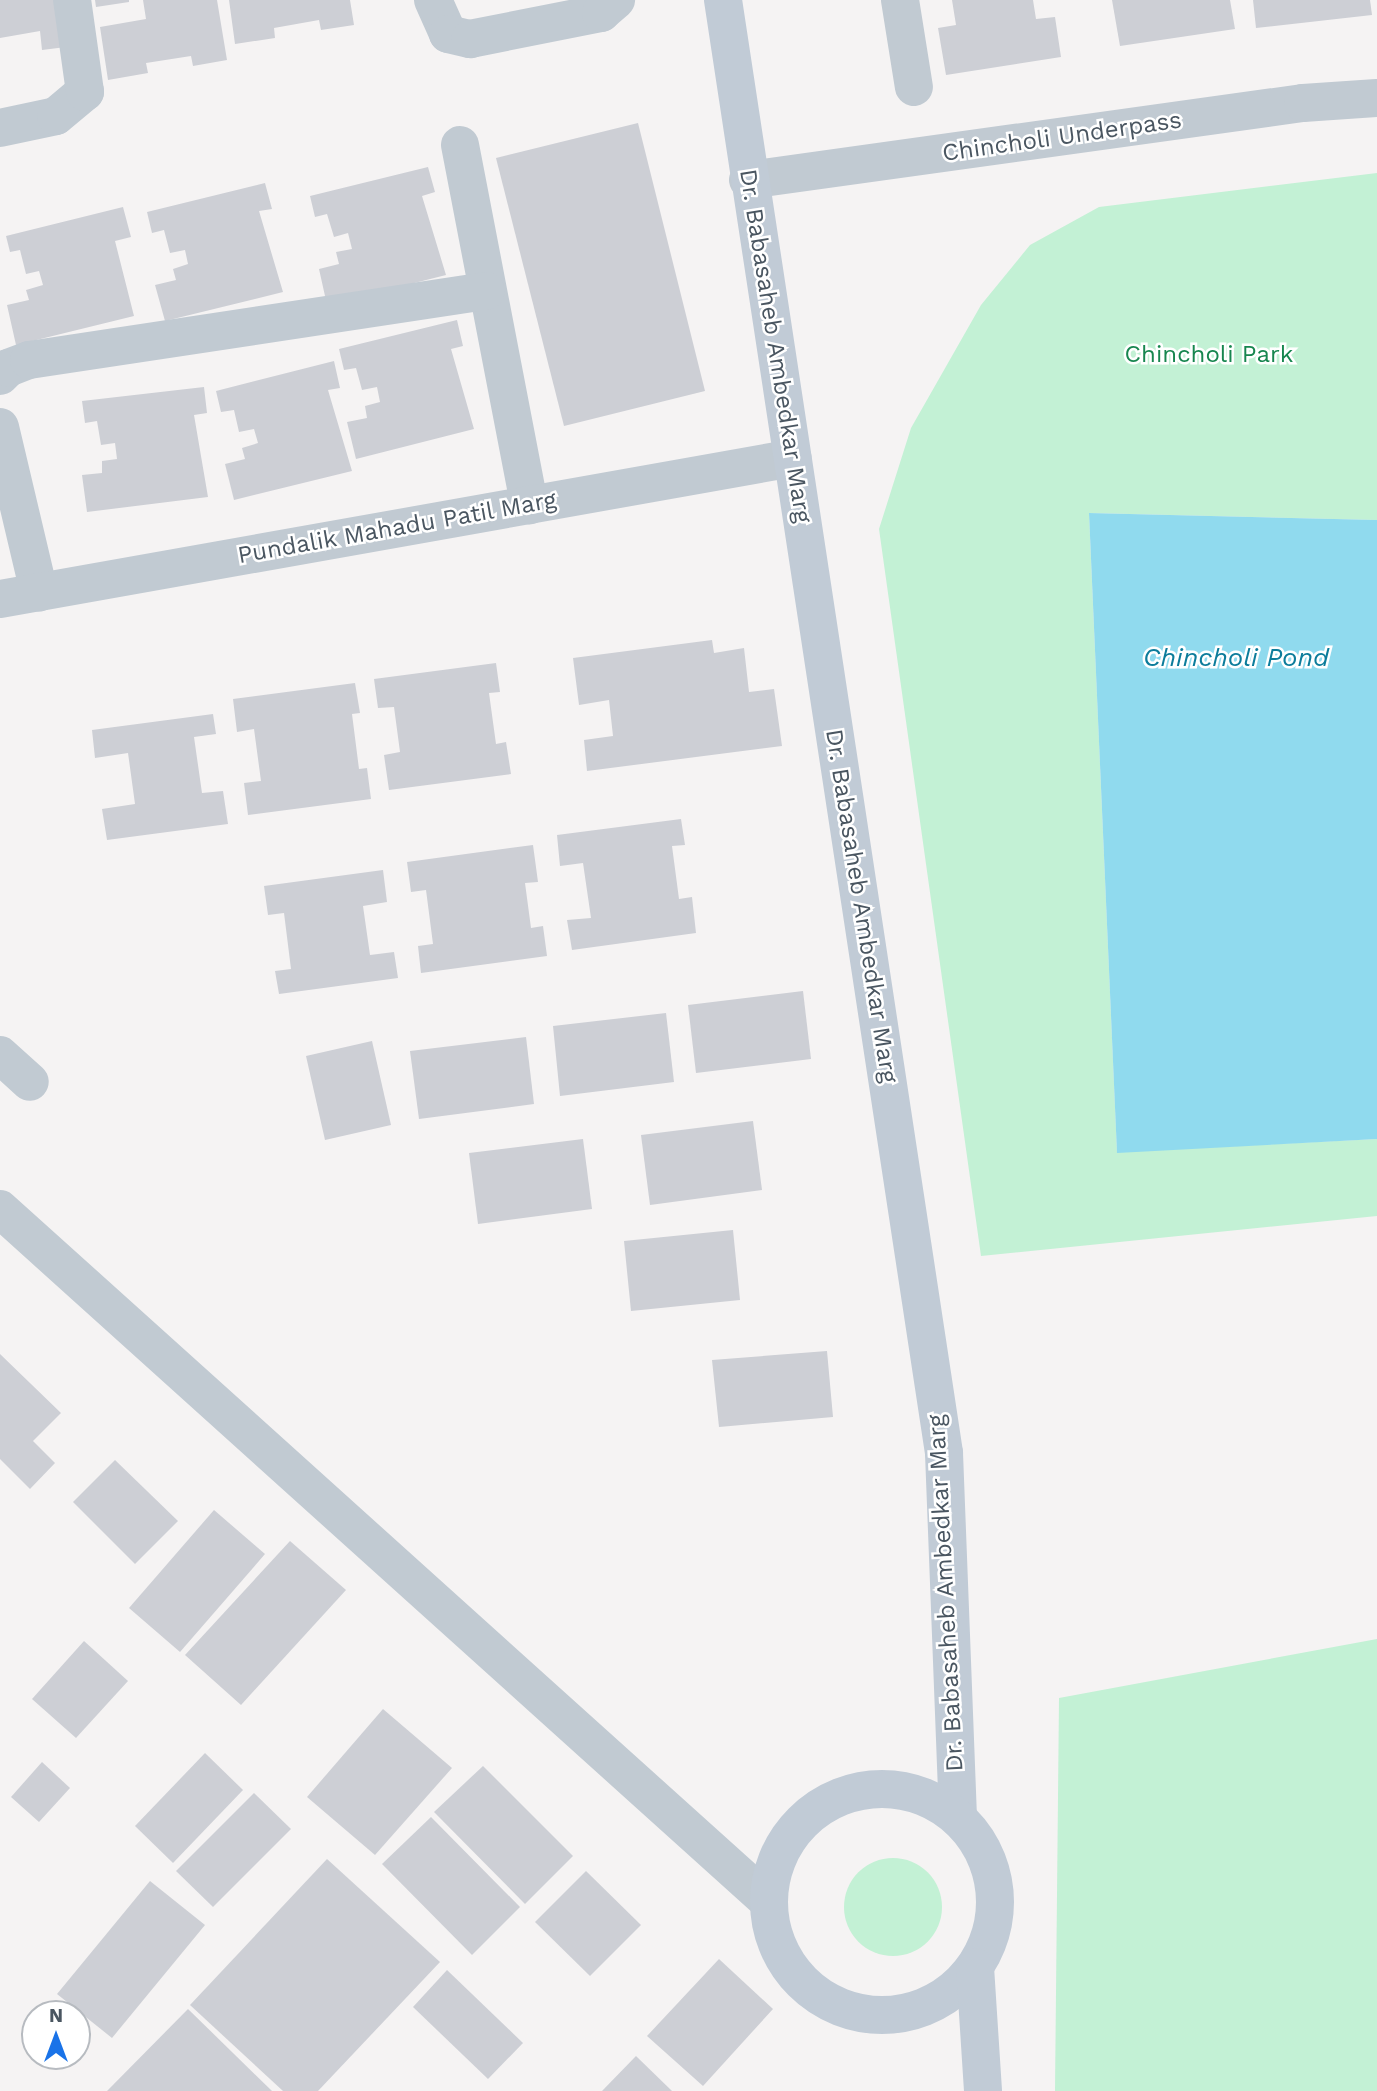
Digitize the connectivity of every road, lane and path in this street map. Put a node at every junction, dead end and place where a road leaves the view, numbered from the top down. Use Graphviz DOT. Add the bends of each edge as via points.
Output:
graph roads {
  1 [pos="72,0"];
  2 [pos="433,0"];
  3 [pos="616,0"];
  4 [pos="723,0"];
  5 [pos="900,0"];
  6 [pos="914,87"];
  7 [pos="1377,98"];
  8 [pos="0,128"];
  9 [pos="460,145"];
  10 [pos="748,180"];
  11 [pos="486,291"];
  12 [pos="0,376"];
  13 [pos="0,427"];
  14 [pos="793,458"];
  15 [pos="529,505"];
  16 [pos="39,592"];
  17 [pos="0,599"];
  18 [pos="0,1055"];
  19 [pos="30,1082"];
  20 [pos="0,1209"];
  21 [pos="958,1817"];
  22 [pos="768,1901"];
  23 [pos="975,1967"];
  24 [pos="983,2091"];
  1 -- 8 [label="street" via="85,92 56,116"];
  2 -- 3 [label="street" via="448,34 470,38 601,13"];
  4 -- 10 [label="main road, Dr. Babasaheb Ambedkar Marg"];
  5 -- 6 [label="street"];
  7 -- 10 [label="street, Chincholi Underpass" via="1303,103"];
  9 -- 11 [label="street"];
  10 -- 14 [label="main road, Dr. Babasaheb Ambedkar Marg"];
  11 -- 12 [label="street" via="29,360"];
  11 -- 15 [label="street"];
  13 -- 16 [label="street"];
  14 -- 15 [label="street, Pundalik Mahadu Patil Marg"];
  14 -- 21 [label="main road, Dr. Babasaheb Ambedkar Marg" via="944,1453"];
  15 -- 16 [label="street, Pundalik Mahadu Patil Marg"];
  16 -- 17 [label="street, Pundalik Mahadu Patil Marg"];
  18 -- 19 [label="street"];
  20 -- 22 [label="street"];
  21 -- 22 [label="main road, Dr. Babasaheb Ambedkar Marg" via="925,1797 900,1791 850,1793 816,1810 790,1835 772,1868"];
  21 -- 23 [label="main road, Dr. Babasaheb Ambedkar Marg" via="981,1846 995,1882 995,1919 984,1956"];
  22 -- 23 [label="main road, Dr. Babasaheb Ambedkar Marg" via="774,1941 793,1974 821,1999 855,2012 892,2016 928,2006 960,1985"];
  23 -- 24 [label="main road, Dr. Babasaheb Ambedkar Marg"];
}
